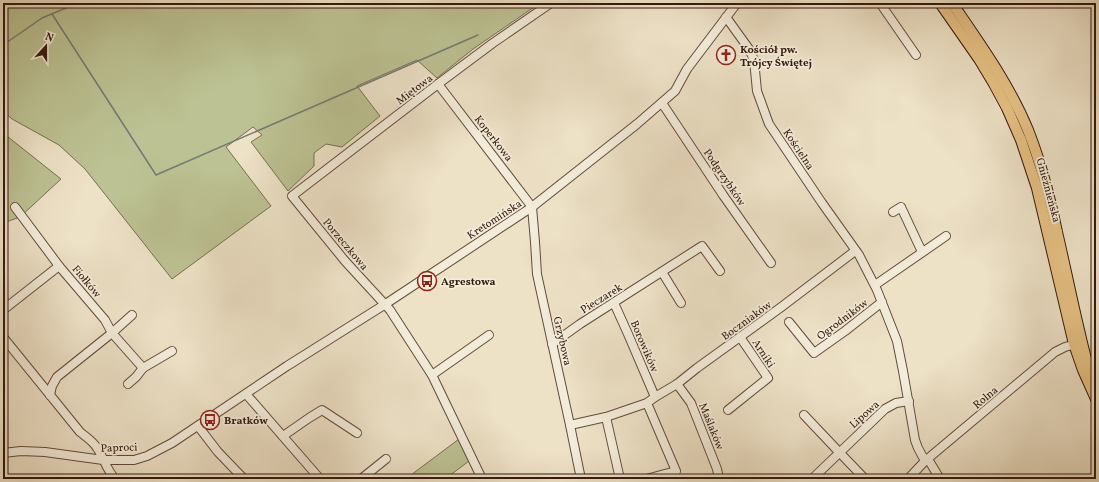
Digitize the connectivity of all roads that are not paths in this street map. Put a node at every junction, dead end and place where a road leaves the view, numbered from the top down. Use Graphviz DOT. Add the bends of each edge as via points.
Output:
graph roads {
  1 [pos="551,3"];
  2 [pos="736,3"];
  3 [pos="880,3"];
  4 [pos="940,3"];
  5 [pos="952,3"];
  6 [pos="726,17"];
  7 [pos="916,55"];
  8 [pos="438,84"];
  9 [pos="662,103"];
  10 [pos="292,196"];
  11 [pos="15,207"];
  12 [pos="532,207"];
  13 [pos="893,212"];
  14 [pos="946,236"];
  15 [pos="856,251"];
  16 [pos="922,252"];
  17 [pos="771,263"];
  18 [pos="59,266"];
  19 [pos="720,271"];
  20 [pos="662,272"];
  21 [pos="875,285"];
  22 [pos="882,302"];
  23 [pos="614,303"];
  24 [pos="681,303"];
  25 [pos="384,305"];
  26 [pos="3,310"];
  27 [pos="132,315"];
  28 [pos="789,322"];
  29 [pos="112,333"];
  30 [pos="489,335"];
  31 [pos="3,336"];
  32 [pos="740,337"];
  33 [pos="1078,343"];
  34 [pos="552,344"];
  35 [pos="172,351"];
  36 [pos="143,368"];
  37 [pos="432,375"];
  38 [pos="128,384"];
  39 [pos="677,384"];
  40 [pos="1096,393"];
  41 [pos="246,394"];
  42 [pos="50,395"];
  43 [pos="655,397"];
  44 [pos="1096,399"];
  45 [pos="908,401"];
  46 [pos="647,403"];
  47 [pos="224,409"];
  48 [pos="728,410"];
  49 [pos="804,415"];
  50 [pos="606,417"];
  51 [pos="198,426"];
  52 [pos="570,426"];
  53 [pos="357,433"];
  54 [pos="283,436"];
  55 [pos="839,452"];
  56 [pos="3,453"];
  57 [pos="103,460"];
  58 [pos="386,460"];
  59 [pos="927,460"];
  60 [pos="115,479"];
  61 [pos="244,479"];
  62 [pos="320,479"];
  63 [pos="360,479"];
  64 [pos="482,479"];
  65 [pos="581,479"];
  66 [pos="620,479"];
  67 [pos="646,479"];
  68 [pos="719,479"];
  69 [pos="812,479"];
  70 [pos="866,479"];
  71 [pos="908,479"];
  72 [pos="940,479"];
  1 -- 8 [label="street, Miętowa"];
  2 -- 6 [label="street, Kretomińska"];
  3 -- 7 [label="street"];
  4 -- 33 [label="main road, Gnieźnieńska" via="992,80 1020,135 1037,188"];
  5 -- 33 [label="main road, Gnieźnieńska" via="1003,80 1018,107 1032,142 1047,188"];
  6 -- 9 [label="street, Kretomińska" via="687,69 675,91"];
  6 -- 15 [label="street, Kościelna" via="754,60 757,92 769,124"];
  8 -- 10 [label="street, Miętowa"];
  8 -- 12 [label="street, Koperkowa"];
  9 -- 12 [label="street, Kretomińska"];
  9 -- 17 [label="street, Podgrzybków"];
  10 -- 25 [label="street, Porzeczkowa"];
  11 -- 18 [label="street, Fiołków"];
  12 -- 25 [label="street, Kretomińska"];
  12 -- 34 [label="street, Grzybowa" via="536,274"];
  13 -- 16 [label="street" via="901,207"];
  14 -- 16 [label="street"];
  15 -- 21 [label="street, Kościelna"];
  15 -- 32 [label="street, Boczniaków"];
  16 -- 21 [label="street"];
  18 -- 26 [label="street"];
  18 -- 29 [label="street, Fiołków" via="105,320"];
  19 -- 20 [label="street, Pieczarek" via="702,246"];
  20 -- 23 [label="street, Pieczarek"];
  20 -- 24 [label="street"];
  21 -- 22 [label="street, Kościelna"];
  22 -- 28 [label="street, Ogrodników" via="814,353"];
  22 -- 45 [label="street, Kościelna" via="897,341"];
  23 -- 34 [label="street, Pieczarek"];
  23 -- 43 [label="street, Borowików"];
  25 -- 37 [label="street" via="390,310"];
  25 -- 41 [label="street, Kretomińska"];
  27 -- 29 [label="street"];
  29 -- 36 [label="street, Fiołków"];
  29 -- 42 [label="street" via="57,377"];
  30 -- 37 [label="street"];
  31 -- 42 [label="street"];
  32 -- 39 [label="street, Boczniaków"];
  32 -- 48 [label="street, Arniki" via="768,378"];
  33 -- 40 [label="main road, Gnieźnieńska"];
  33 -- 44 [label="main road, Gnieźnieńska" via="1083,370"];
  33 -- 59 [label="street, Rolna" via="1056,352"];
  34 -- 52 [label="street, Grzybowa"];
  35 -- 36 [label="street"];
  36 -- 38 [label="street"];
  37 -- 64 [label="street"];
  39 -- 43 [label="street, Boczniaków"];
  39 -- 68 [label="street, Maślaków" via="691,403"];
  41 -- 47 [label="street, Kretomińska"];
  41 -- 54 [label="street"];
  42 -- 57 [label="street" via="80,432 98,449"];
  43 -- 46 [label="street, Boczniaków"];
  45 -- 55 [label="street, Lipowa" via="896,403 885,409"];
  45 -- 59 [label="street, Kościelna" via="915,440"];
  46 -- 50 [label="street, Boczniaków"];
  46 -- 67 [label="street" via="676,471"];
  47 -- 51 [label="street, Paproci"];
  49 -- 55 [label="street"];
  50 -- 52 [label="street, Boczniaków"];
  50 -- 66 [label="street"];
  51 -- 57 [label="street, Paproci" via="147,456 134,460"];
  51 -- 61 [label="street"];
  52 -- 65 [label="street, Grzybowa"];
  53 -- 54 [label="street" via="322,410"];
  54 -- 62 [label="street"];
  55 -- 69 [label="street, Lipowa"];
  55 -- 70 [label="street"];
  56 -- 57 [label="street, Paproci" via="46,452"];
  57 -- 60 [label="street"];
  58 -- 63 [label="street"];
  59 -- 71 [label="street, Rolna"];
  59 -- 72 [label="street, Kościelna"];
}
